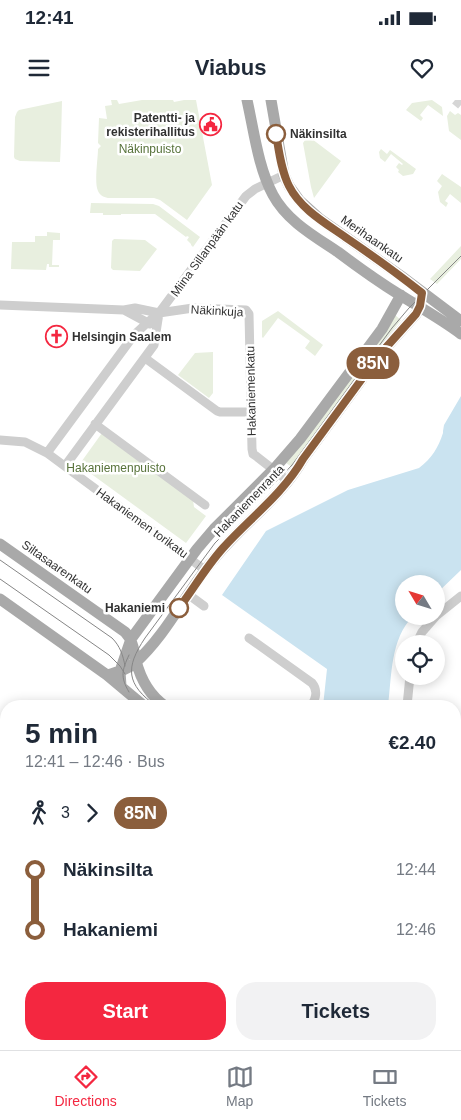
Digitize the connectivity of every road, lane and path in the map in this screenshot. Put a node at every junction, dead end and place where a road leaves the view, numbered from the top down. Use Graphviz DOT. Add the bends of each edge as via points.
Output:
graph roads {
  1 [pos="247,100"];
  2 [pos="271,100"];
  3 [pos="284,175"];
  4 [pos="267,182"];
  5 [pos="422,293"];
  6 [pos="401,295"];
  7 [pos="0,305"];
  8 [pos="420,306"];
  9 [pos="124,310"];
  10 [pos="159,313"];
  11 [pos="249,314"];
  12 [pos="454,321"];
  13 [pos="147,323"];
  14 [pos="158,327"];
  15 [pos="461,334"];
  16 [pos="145,358"];
  17 [pos="251,412"];
  18 [pos="95,424"];
  19 [pos="0,440"];
  20 [pos="47,453"];
  21 [pos="64,466"];
  22 [pos="274,469"];
  23 [pos="288,481"];
  24 [pos="205,505"];
  25 [pos="0,544"];
  26 [pos="190,558"];
  27 [pos="205,570"];
  28 [pos="189,595"];
  29 [pos="461,596"];
  30 [pos="0,599"];
  31 [pos="204,606"];
  32 [pos="445,609"];
  33 [pos="428,625"];
  34 [pos="420,635"];
  35 [pos="248,638"];
  36 [pos="130,639"];
  37 [pos="136,662"];
  38 [pos="120,671"];
  39 [pos="107,675"];
  40 [pos="409,685"];
  41 [pos="121,686"];
  42 [pos="137,700"];
  43 [pos="157,700"];
  44 [pos="314,700"];
  45 [pos="407,700"];
  1 -- 4 [label="main road"];
  2 -- 3 [label="main road"];
  3 -- 4 [label="street, Miina Sillanpään katu"];
  3 -- 5 [label="main road, Merihaankatu" via="294,194 311,212"];
  4 -- 6 [label="main road" via="280,206 294,221"];
  4 -- 10 [label="street, Miina Sillanpään katu" via="246,196"];
  5 -- 8 [label="main road, Hakaniemenranta"];
  5 -- 12 [label="main road, Merihaankatu"];
  6 -- 8 [label="main road"];
  6 -- 22 [label="main road, Hakaniemenranta" via="366,351"];
  7 -- 9 [label="street, Näkinkuja"];
  8 -- 12 [label="main road"];
  8 -- 23 [label="main road, Hakaniemenranta" via="381,353"];
  9 -- 10 [label="street, Näkinkuja" via="135,308"];
  9 -- 13 [label="street, Näkinkuja"];
  10 -- 11 [label="street, Näkinkuja" via="193,308 246,310"];
  10 -- 13 [label="street, Miina Sillanpään katu"];
  10 -- 14 [label="street"];
  11 -- 17 [label="street, Hakaniemenkatu"];
  12 -- 15 [label="main road"];
  13 -- 14 [label="street, Näkinkuja"];
  13 -- 20 [label="street, Miina Sillanpään katu" via="134,335"];
  14 -- 16 [label="street" via="154,345"];
  16 -- 17 [label="street" via="217,411"];
  16 -- 18 [label="street"];
  17 -- 22 [label="street, Hakaniemenkatu" via="253,454"];
  18 -- 21 [label="street"];
  18 -- 24 [label="street"];
  19 -- 20 [label="street, Hakaniemen torikatu" via="26,442"];
  20 -- 21 [label="street, Hakaniemen torikatu"];
  21 -- 26 [label="street, Hakaniemen torikatu"];
  22 -- 23 [label="street, Hakaniemenkatu"];
  22 -- 26 [label="main road, Hakaniemenranta"];
  23 -- 27 [label="main road, Hakaniemenranta" via="220,550"];
  25 -- 36 [label="main road, Siltasaarenkatu" via="121,628"];
  26 -- 27 [label="street, Hakaniemen torikatu"];
  26 -- 36 [label="main road, Hakaniemenranta"];
  27 -- 28 [label="main road, Hakaniemenranta"];
  28 -- 31 [label="street"];
  28 -- 37 [label="main road, Hakaniemenranta"];
  29 -- 32 [label="street"];
  30 -- 39 [label="main road"];
  33 -- 34 [label="street"];
  35 -- 44 [label="street" via="312,683 316,693"];
  36 -- 37 [label="main road"];
  36 -- 38 [label="main road, Hakaniemenranta"];
  37 -- 38 [label="main road, Hakaniemenranta"];
  37 -- 43 [label="main road" via="147,690"];
  38 -- 39 [label="main road, Hakaniemenranta"];
  38 -- 41 [label="main road, Hakaniemenranta"];
  39 -- 41 [label="main road"];
  40 -- 45 [label="street"];
  41 -- 42 [label="main road"];
}
